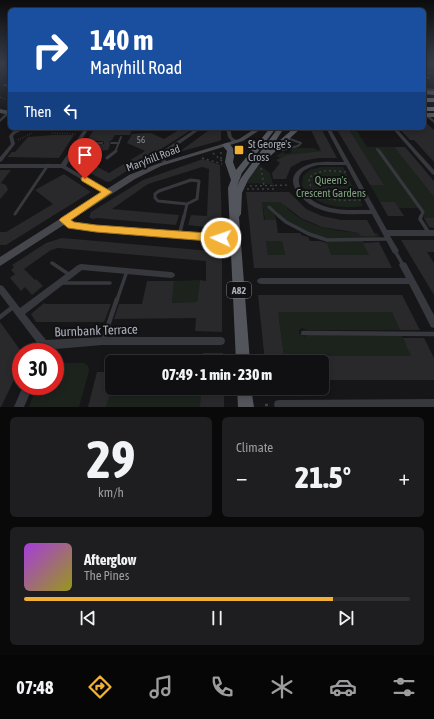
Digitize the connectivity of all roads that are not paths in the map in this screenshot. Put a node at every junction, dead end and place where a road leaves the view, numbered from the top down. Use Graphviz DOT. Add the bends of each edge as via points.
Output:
graph roads {
  1 [pos="5,85"];
  2 [pos="8,86"];
  3 [pos="434,102"];
  4 [pos="426,108"];
  5 [pos="426,112"];
  6 [pos="8,113"];
  7 [pos="0,121"];
  8 [pos="434,122"];
  9 [pos="17,130"];
  10 [pos="86,130"];
  11 [pos="197,130"];
  12 [pos="228,130"];
  13 [pos="258,130"];
  14 [pos="272,130"];
  15 [pos="280,130"];
  16 [pos="296,130"];
  17 [pos="329,130"];
  18 [pos="396,130"];
  19 [pos="121,137"];
  20 [pos="287,138"];
  21 [pos="235,142"];
  22 [pos="111,143"];
  23 [pos="119,143"];
  24 [pos="77,144"];
  25 [pos="102,144"];
  26 [pos="226,145"];
  27 [pos="169,148"];
  28 [pos="377,149"];
  29 [pos="282,150"];
  30 [pos="176,152"];
  31 [pos="107,158"];
  32 [pos="0,160"];
  33 [pos="165,163"];
  34 [pos="348,164"];
  35 [pos="48,165"];
  36 [pos="257,165"];
  37 [pos="0,166"];
  38 [pos="63,166"];
  39 [pos="434,173"];
  40 [pos="235,179"];
  41 [pos="107,192"];
  42 [pos="186,204"];
  43 [pos="269,207"];
  44 [pos="374,212"];
  45 [pos="15,214"];
  46 [pos="235,217"];
  47 [pos="64,220"];
  48 [pos="431,233"];
  49 [pos="179,236"];
  50 [pos="387,236"];
  51 [pos="221,238"];
  52 [pos="395,251"];
  53 [pos="0,262"];
  54 [pos="52,263"];
  55 [pos="403,265"];
  56 [pos="126,271"];
  57 [pos="70,275"];
  58 [pos="171,275"];
  59 [pos="261,281"];
  60 [pos="411,281"];
  61 [pos="60,283"];
  62 [pos="110,283"];
  63 [pos="0,288"];
  64 [pos="17,310"];
  65 [pos="0,316"];
  66 [pos="434,324"];
  67 [pos="303,333"];
  68 [pos="434,334"];
  69 [pos="102,341"];
  70 [pos="221,341"];
  71 [pos="40,343"];
  72 [pos="64,346"];
  73 [pos="243,355"];
  74 [pos="24,395"];
  75 [pos="245,395"];
  76 [pos="434,404"];
  77 [pos="279,405"];
  78 [pos="19,407"];
  79 [pos="246,407"];
  1 -- 2 [label="street"];
  3 -- 4 [label="highway"];
  5 -- 8 [label="street"];
  6 -- 7 [label="street"];
  9 -- 32 [label="street" via="11,136 13,144"];
  10 -- 24 [label="street"];
  11 -- 27 [label="street"];
  12 -- 21 [label="street"];
  13 -- 21 [label="street, Maryhill Road"];
  14 -- 40 [label="main road, A82"];
  15 -- 36 [label="main road, A82"];
  16 -- 20 [label="main road"];
  17 -- 34 [label="street"];
  18 -- 39 [label="street"];
  19 -- 23 [label="lane"];
  20 -- 29 [label="lane" via="301,143"];
  20 -- 36 [label="main road"];
  21 -- 26 [label="street, Maryhill Road"];
  22 -- 23 [label="lane"];
  23 -- 31 [label="lane" via="115,153"];
  24 -- 25 [label="lane"];
  24 -- 38 [label="street"];
  26 -- 33 [label="street, Maryhill Road"];
  26 -- 40 [label="main road" via="231,151 229,162"];
  27 -- 30 [label="lane"];
  27 -- 33 [label="street" via="161,157"];
  28 -- 48 [label="lane" via="423,212 420,219"];
  33 -- 41 [label="street, Maryhill Road" via="137,174"];
  34 -- 44 [label="street"];
  34 -- 44 [label="street" via="307,166 296,176 296,186 306,199 322,208 343,212"];
  35 -- 37 [label="street"];
  35 -- 38 [label="street"];
  35 -- 45 [label="lane"];
  36 -- 46 [label="main road, A82" via="239,190"];
  38 -- 41 [label="street"];
  40 -- 46 [label="main road, A82" via="231,192"];
  41 -- 47 [label="street, Maryhill Road"];
  42 -- 42 [label="lane" via="158,201 155,194 191,180 199,181 197,199"];
  42 -- 49 [label="lane"];
  43 -- 50 [label="lane" via="286,222 308,234 327,240"];
  44 -- 50 [label="street"];
  46 -- 73 [label="main road, A82"];
  47 -- 49 [label="street" via="83,228"];
  47 -- 53 [label="street, Maryhill Road"];
  48 -- 50 [label="street"];
  49 -- 51 [label="street"];
  50 -- 52 [label="street"];
  52 -- 55 [label="lane"];
  54 -- 57 [label="lane"];
  55 -- 60 [label="street"];
  56 -- 57 [label="street" via="81,267"];
  56 -- 58 [label="street"];
  56 -- 69 [label="lane"];
  57 -- 61 [label="street"];
  59 -- 60 [label="street"];
  60 -- 66 [label="street"];
  61 -- 62 [label="lane"];
  61 -- 64 [label="street"];
  63 -- 64 [label="street, Burnbank Terrace"];
  64 -- 65 [label="lane"];
  64 -- 71 [label="street, Burnbank Terrace"];
  67 -- 68 [label="lane"];
  69 -- 70 [label="street, Burnbank Terrace"];
  69 -- 72 [label="street, Burnbank Terrace"];
  74 -- 78 [label="street"];
  75 -- 79 [label="main road"];
  76 -- 77 [label="street"];
}
